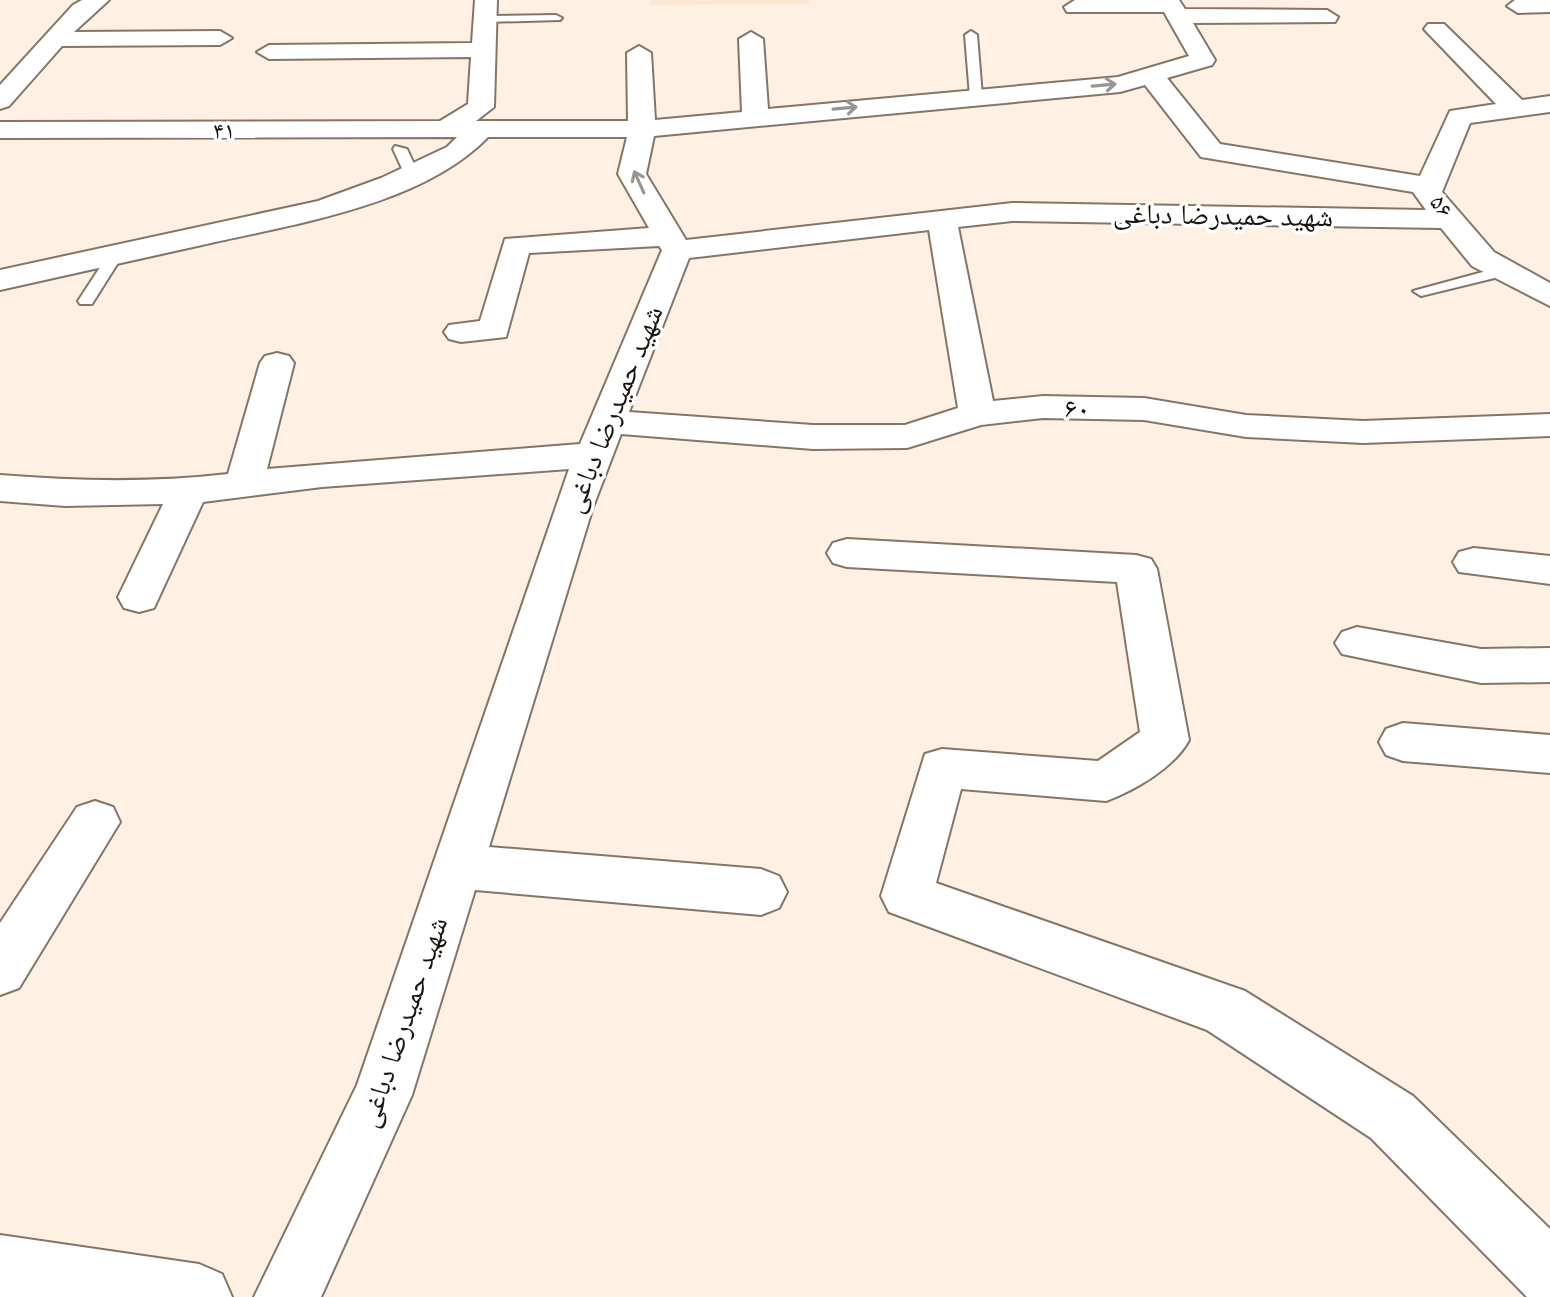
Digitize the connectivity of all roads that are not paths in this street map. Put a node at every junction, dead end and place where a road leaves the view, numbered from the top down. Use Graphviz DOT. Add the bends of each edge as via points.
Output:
graph roads {
  1 [pos="98,0"];
  2 [pos="1550,5"];
  3 [pos="1518,6"];
  4 [pos="1075,7"];
  5 [pos="1172,7"];
  6 [pos="486,10"];
  7 [pos="1327,17"];
  8 [pos="556,18"];
  9 [pos="455,21"];
  10 [pos="1436,29"];
  11 [pos="971,35"];
  12 [pos="220,38"];
  13 [pos="55,39"];
  14 [pos="751,39"];
  15 [pos="484,50"];
  16 [pos="269,52"];
  17 [pos="639,53"];
  18 [pos="1151,75"];
  19 [pos="976,96"];
  20 [pos="0,101"];
  21 [pos="1550,104"];
  22 [pos="1516,109"];
  23 [pos="755,117"];
  24 [pos="449,127"];
  25 [pos="482,128"];
  26 [pos="642,129"];
  27 [pos="0,130"];
  28 [pos="1440,202"];
  29 [pos="942,220"];
  30 [pos="673,243"];
  31 [pos="113,258"];
  32 [pos="1505,271"];
  33 [pos="0,280"];
  34 [pos="1421,291"];
  35 [pos="1550,296"];
  36 [pos="86,301"];
  37 [pos="461,332"];
  38 [pos="277,363"];
  39 [pos="977,414"];
  40 [pos="1550,425"];
  41 [pos="600,438"];
  42 [pos="244,484"];
  43 [pos="0,488"];
  44 [pos="189,491"];
  45 [pos="847,553"];
  46 [pos="1474,562"];
  47 [pos="1550,570"];
  48 [pos="139,597"];
  49 [pos="1357,643"];
  50 [pos="1550,665"];
  51 [pos="1403,742"];
  52 [pos="1550,754"];
  53 [pos="95,822"];
  54 [pos="456,866"];
  55 [pos="761,892"];
  56 [pos="0,970"];
  57 [pos="0,1267"];
  58 [pos="1550,1274"];
  59 [pos="199,1297"];
  60 [pos="287,1297"];
  1 -- 13 [label="street" via="81,10"];
  2 -- 3 [label="street"];
  4 -- 5 [label="street"];
  5 -- 7 [label="street"];
  5 -- 18 [label="street, ۴۱" via="1203,60"];
  6 -- 8 [label="lane"];
  6 -- 9 [label="street"];
  6 -- 15 [label="street"];
  10 -- 22 [label="street"];
  11 -- 19 [label="lane"];
  12 -- 13 [label="street"];
  13 -- 20 [label="street"];
  14 -- 23 [label="street"];
  15 -- 16 [label="street"];
  15 -- 24 [label="street" via="481,107"];
  17 -- 26 [label="street"];
  19 -- 18 [label="street, ۴۱, one-way" via="1120,84"];
  18 -- 28 [label="street" via="1211,151"];
  23 -- 19 [label="street, ۴۱, one-way"];
  21 -- 22 [label="street, ۵۶"];
  22 -- 28 [label="street, ۵۶" via="1459,117"];
  23 -- 26 [label="street, ۴۱"];
  24 -- 25 [label="street, ۴۱"];
  24 -- 27 [label="street, ۴۱"];
  25 -- 26 [label="street, ۴۱"];
  25 -- 31 [label="street" via="457,153 406,162 326,208"];
  30 -- 26 [label="street, one-way" via="632,174"];
  28 -- 29 [label="street, شهید حمیدرضا دباغی" via="1012,212"];
  28 -- 32 [label="street, ۵۶" via="1483,259"];
  29 -- 30 [label="street, شهید حمیدرضا دباغی"];
  29 -- 39 [label="street"];
  30 -- 37 [label="street" via="516,245 494,330"];
  30 -- 41 [label="street, شهید حمیدرضا دباغی"];
  31 -- 33 [label="street"];
  31 -- 36 [label="lane"];
  32 -- 34 [label="lane"];
  32 -- 35 [label="street, ۵۶"];
  38 -- 42 [label="street"];
  39 -- 40 [label="street, ۶۰" via="1043,407 1144,409 1246,426 1363,432"];
  39 -- 41 [label="street, ۶۰" via="907,436"];
  41 -- 42 [label="street, ۶۰" via="444,464"];
  41 -- 54 [label="street, شهید حمیدرضا دباغی"];
  42 -- 44 [label="street, ۶۰"];
  43 -- 44 [label="street, ۶۰"];
  44 -- 48 [label="street"];
  45 -- 58 [label="street" via="1136,569 1165,740 1106,781 942,768 907,896 1225,1010 1392,1117"];
  46 -- 47 [label="street"];
  49 -- 50 [label="street" via="1481,666"];
  51 -- 52 [label="street"];
  53 -- 56 [label="street"];
  54 -- 55 [label="street"];
  54 -- 60 [label="street, شهید حمیدرضا دباغی" via="383,1095"];
  57 -- 59 [label="street"];
}
